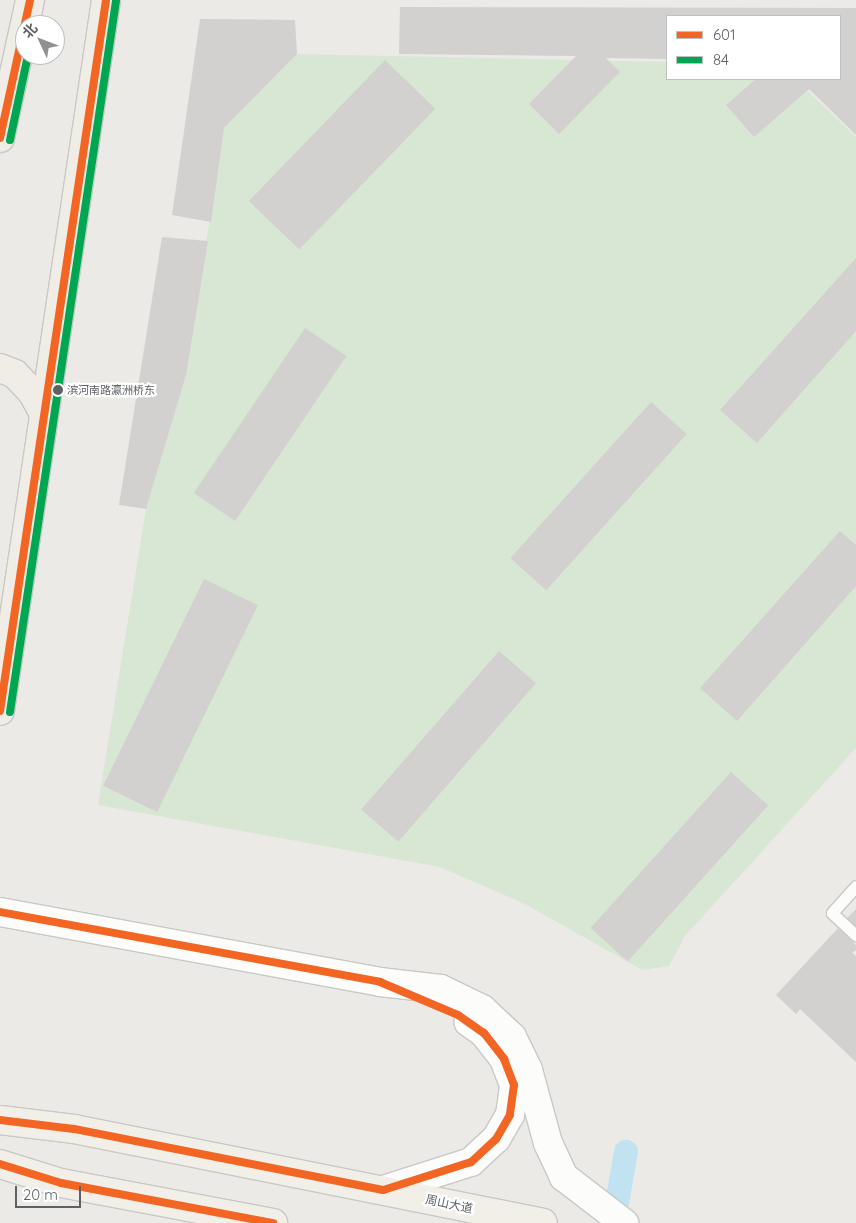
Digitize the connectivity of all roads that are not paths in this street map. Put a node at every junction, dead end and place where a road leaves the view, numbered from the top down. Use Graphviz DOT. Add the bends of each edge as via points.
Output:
graph roads {
  1 [pos="30,0"];
  2 [pos="106,0"];
  3 [pos="0,138"];
  4 [pos="0,368"];
  5 [pos="44,414"];
  6 [pos="0,711"];
  7 [pos="856,886"];
  8 [pos="0,912"];
  9 [pos="856,936"];
  10 [pos="380,982"];
  11 [pos="0,1120"];
  12 [pos="0,1164"];
  13 [pos="383,1190"];
  14 [pos="273,1223"];
  15 [pos="543,1223"];
  16 [pos="624,1223"];
  1 -- 3 [label="highway"];
  2 -- 5 [label="highway"];
  4 -- 5 [label="highway" via="15,374 32,392"];
  5 -- 6 [label="highway"];
  7 -- 9 [label="lane" via="832,913"];
  8 -- 10 [label="main road"];
  10 -- 13 [label="main road" via="458,1015 484,1033 504,1059 514,1085 510,1115 496,1139 471,1162"];
  10 -- 16 [label="main road" via="441,990 482,1009 512,1037 528,1070 548,1143 564,1177"];
  11 -- 13 [label="main road, 周山大道" via="74,1130"];
  12 -- 14 [label="main road" via="61,1183"];
  13 -- 15 [label="main road, 周山大道"];
}
